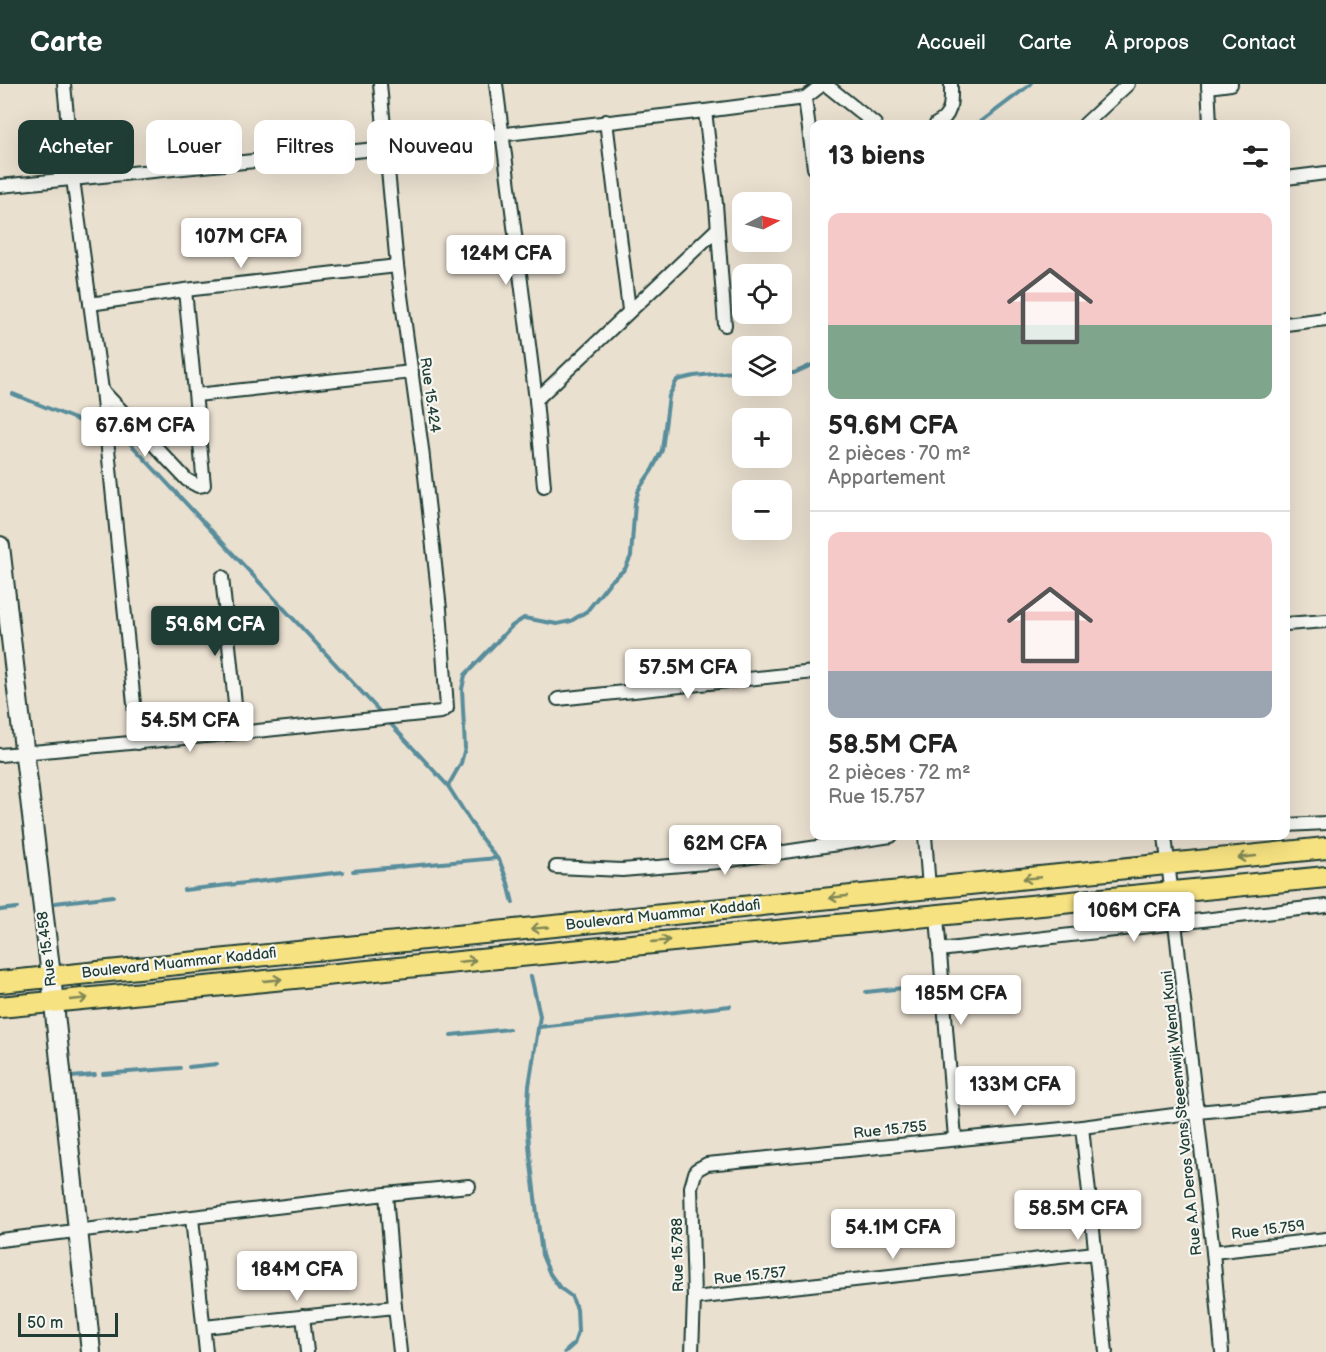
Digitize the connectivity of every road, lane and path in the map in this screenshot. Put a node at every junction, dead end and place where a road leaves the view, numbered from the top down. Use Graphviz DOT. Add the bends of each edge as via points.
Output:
graph roads {
  1 [pos="64,84"];
  2 [pos="380,84"];
  3 [pos="496,84"];
  4 [pos="824,84"];
  5 [pos="951,84"];
  6 [pos="1128,84"];
  7 [pos="1232,84"];
  8 [pos="1208,86"];
  9 [pos="805,98"];
  10 [pos="705,111"];
  11 [pos="383,120"];
  12 [pos="870,120"];
  13 [pos="943,120"];
  14 [pos="1089,120"];
  15 [pos="1210,120"];
  16 [pos="606,121"];
  17 [pos="502,134"];
  18 [pos="494,135"];
  19 [pos="810,137"];
  20 [pos="367,150"];
  21 [pos="1326,173"];
  22 [pos="388,174"];
  23 [pos="1290,178"];
  24 [pos="73,179"];
  25 [pos="0,186"];
  26 [pos="717,229"];
  27 [pos="397,266"];
  28 [pos="185,290"];
  29 [pos="90,304"];
  30 [pos="629,310"];
  31 [pos="1326,319"];
  32 [pos="1290,324"];
  33 [pos="726,325"];
  34 [pos="412,372"];
  35 [pos="102,390"];
  36 [pos="196,395"];
  37 [pos="536,400"];
  38 [pos="543,486"];
  39 [pos="0,546"];
  40 [pos="222,578"];
  41 [pos="1326,621"];
  42 [pos="1290,624"];
  43 [pos="810,672"];
  44 [pos="558,699"];
  45 [pos="238,733"];
  46 [pos="138,742"];
  47 [pos="24,753"];
  48 [pos="0,755"];
  49 [pos="1326,823"];
  50 [pos="1290,825"];
  51 [pos="864,840"];
  52 [pos="925,840"];
  53 [pos="1166,840"];
  54 [pos="1326,848"];
  55 [pos="1169,865"];
  56 [pos="556,867"];
  57 [pos="1326,877"];
  58 [pos="929,888"];
  59 [pos="1172,893"];
  60 [pos="1326,906"];
  61 [pos="937,916"];
  62 [pos="1175,924"];
  63 [pos="939,950"];
  64 [pos="51,976"];
  65 [pos="0,982"];
  66 [pos="53,1002"];
  67 [pos="0,1007"];
  68 [pos="1326,1100"];
  69 [pos="1197,1112"];
  70 [pos="1082,1127"];
  71 [pos="955,1138"];
  72 [pos="707,1164"];
  73 [pos="469,1186"];
  74 [pos="386,1194"];
  75 [pos="192,1218"];
  76 [pos="77,1230"];
  77 [pos="1326,1239"];
  78 [pos="0,1240"];
  79 [pos="1213,1252"];
  80 [pos="1095,1253"];
  81 [pos="694,1298"];
  82 [pos="394,1307"];
  83 [pos="303,1316"];
  84 [pos="204,1327"];
  85 [pos="91,1352"];
  86 [pos="206,1352"];
  87 [pos="307,1352"];
  88 [pos="400,1352"];
  89 [pos="692,1352"];
  90 [pos="1107,1352"];
  91 [pos="1222,1352"];
  1 -- 24 [label="street"];
  2 -- 11 [label="street, Rue 15.424"];
  3 -- 17 [label="street"];
  4 -- 9 [label="street"];
  4 -- 12 [label="street"];
  5 -- 13 [label="street" via="950,109"];
  6 -- 14 [label="street"];
  7 -- 8 [label="street"];
  8 -- 15 [label="street"];
  9 -- 10 [label="street"];
  9 -- 19 [label="street"];
  10 -- 16 [label="street"];
  10 -- 26 [label="street"];
  16 -- 17 [label="street"];
  16 -- 30 [label="street"];
  17 -- 18 [label="street"];
  17 -- 37 [label="street"];
  20 -- 24 [label="street"];
  21 -- 23 [label="street"];
  22 -- 27 [label="street, Rue 15.424"];
  24 -- 25 [label="street"];
  24 -- 29 [label="street"];
  26 -- 30 [label="street"];
  26 -- 33 [label="street"];
  27 -- 28 [label="street"];
  27 -- 34 [label="street, Rue 15.424"];
  28 -- 29 [label="street"];
  28 -- 36 [label="street"];
  29 -- 35 [label="street"];
  30 -- 37 [label="street"];
  31 -- 32 [label="street"];
  34 -- 36 [label="street"];
  34 -- 45 [label="street, Rue 15.424" via="440,609 446,710"];
  35 -- 36 [label="street" via="187,480 201,486 205,483"];
  35 -- 46 [label="street"];
  37 -- 38 [label="street"];
  39 -- 47 [label="main road, Rue 15.458"];
  40 -- 45 [label="street"];
  41 -- 42 [label="street"];
  43 -- 44 [label="street"];
  45 -- 46 [label="street"];
  46 -- 47 [label="street"];
  47 -- 48 [label="street"];
  47 -- 64 [label="main road, Rue 15.458"];
  49 -- 50 [label="street"];
  51 -- 56 [label="street" via="718,862 622,870"];
  52 -- 58 [label="street"];
  53 -- 55 [label="street, Rue A.A Deros Vans Steeenwijk Wend Kuni"];
  54 -- 55 [label="main road, Boulevard Muammar Kaddafi, one-way"];
  55 -- 58 [label="main road, Boulevard Muammar Kaddafi, one-way"];
  55 -- 59 [label="street, Rue A.A Deros Vans Steeenwijk Wend Kuni"];
  57 -- 59 [label="main road, Boulevard Muammar Kaddafi"];
  58 -- 64 [label="main road, Boulevard Muammar Kaddafi, one-way"];
  59 -- 61 [label="main road, Boulevard Muammar Kaddafi"];
  59 -- 62 [label="street, Rue A.A Deros Vans Steeenwijk Wend Kuni"];
  60 -- 62 [label="street"];
  61 -- 63 [label="street"];
  66 -- 61 [label="main road, Boulevard Muammar Kaddafi, one-way"];
  62 -- 63 [label="street"];
  62 -- 69 [label="street, Rue A.A Deros Vans Steeenwijk Wend Kuni"];
  63 -- 71 [label="street"];
  64 -- 65 [label="main road, Boulevard Muammar Kaddafi"];
  64 -- 66 [label="main road, Rue 15.458"];
  66 -- 67 [label="main road, Boulevard Muammar Kaddafi"];
  66 -- 76 [label="main road, Rue 15.458"];
  68 -- 69 [label="street, Rue 15.755"];
  69 -- 70 [label="street, Rue 15.755"];
  69 -- 79 [label="street, Rue A.A Deros Vans Steeenwijk Wend Kuni"];
  70 -- 71 [label="street, Rue 15.755"];
  70 -- 80 [label="street"];
  71 -- 72 [label="street, Rue 15.755"];
  72 -- 81 [label="street, Rue 15.788" via="696,1170 691,1187"];
  73 -- 74 [label="street"];
  74 -- 75 [label="street"];
  74 -- 82 [label="street"];
  75 -- 76 [label="street"];
  75 -- 84 [label="street"];
  76 -- 78 [label="street"];
  76 -- 85 [label="main road, Rue 15.458"];
  77 -- 79 [label="street, Rue 15.759"];
  79 -- 91 [label="street, Rue A.A Deros Vans Steeenwijk Wend Kuni"];
  80 -- 81 [label="street, Rue 15.757"];
  80 -- 90 [label="street"];
  81 -- 89 [label="street, Rue 15.788"];
  82 -- 83 [label="street"];
  82 -- 88 [label="street"];
  83 -- 84 [label="street"];
  83 -- 87 [label="street"];
  84 -- 86 [label="street"];
}
